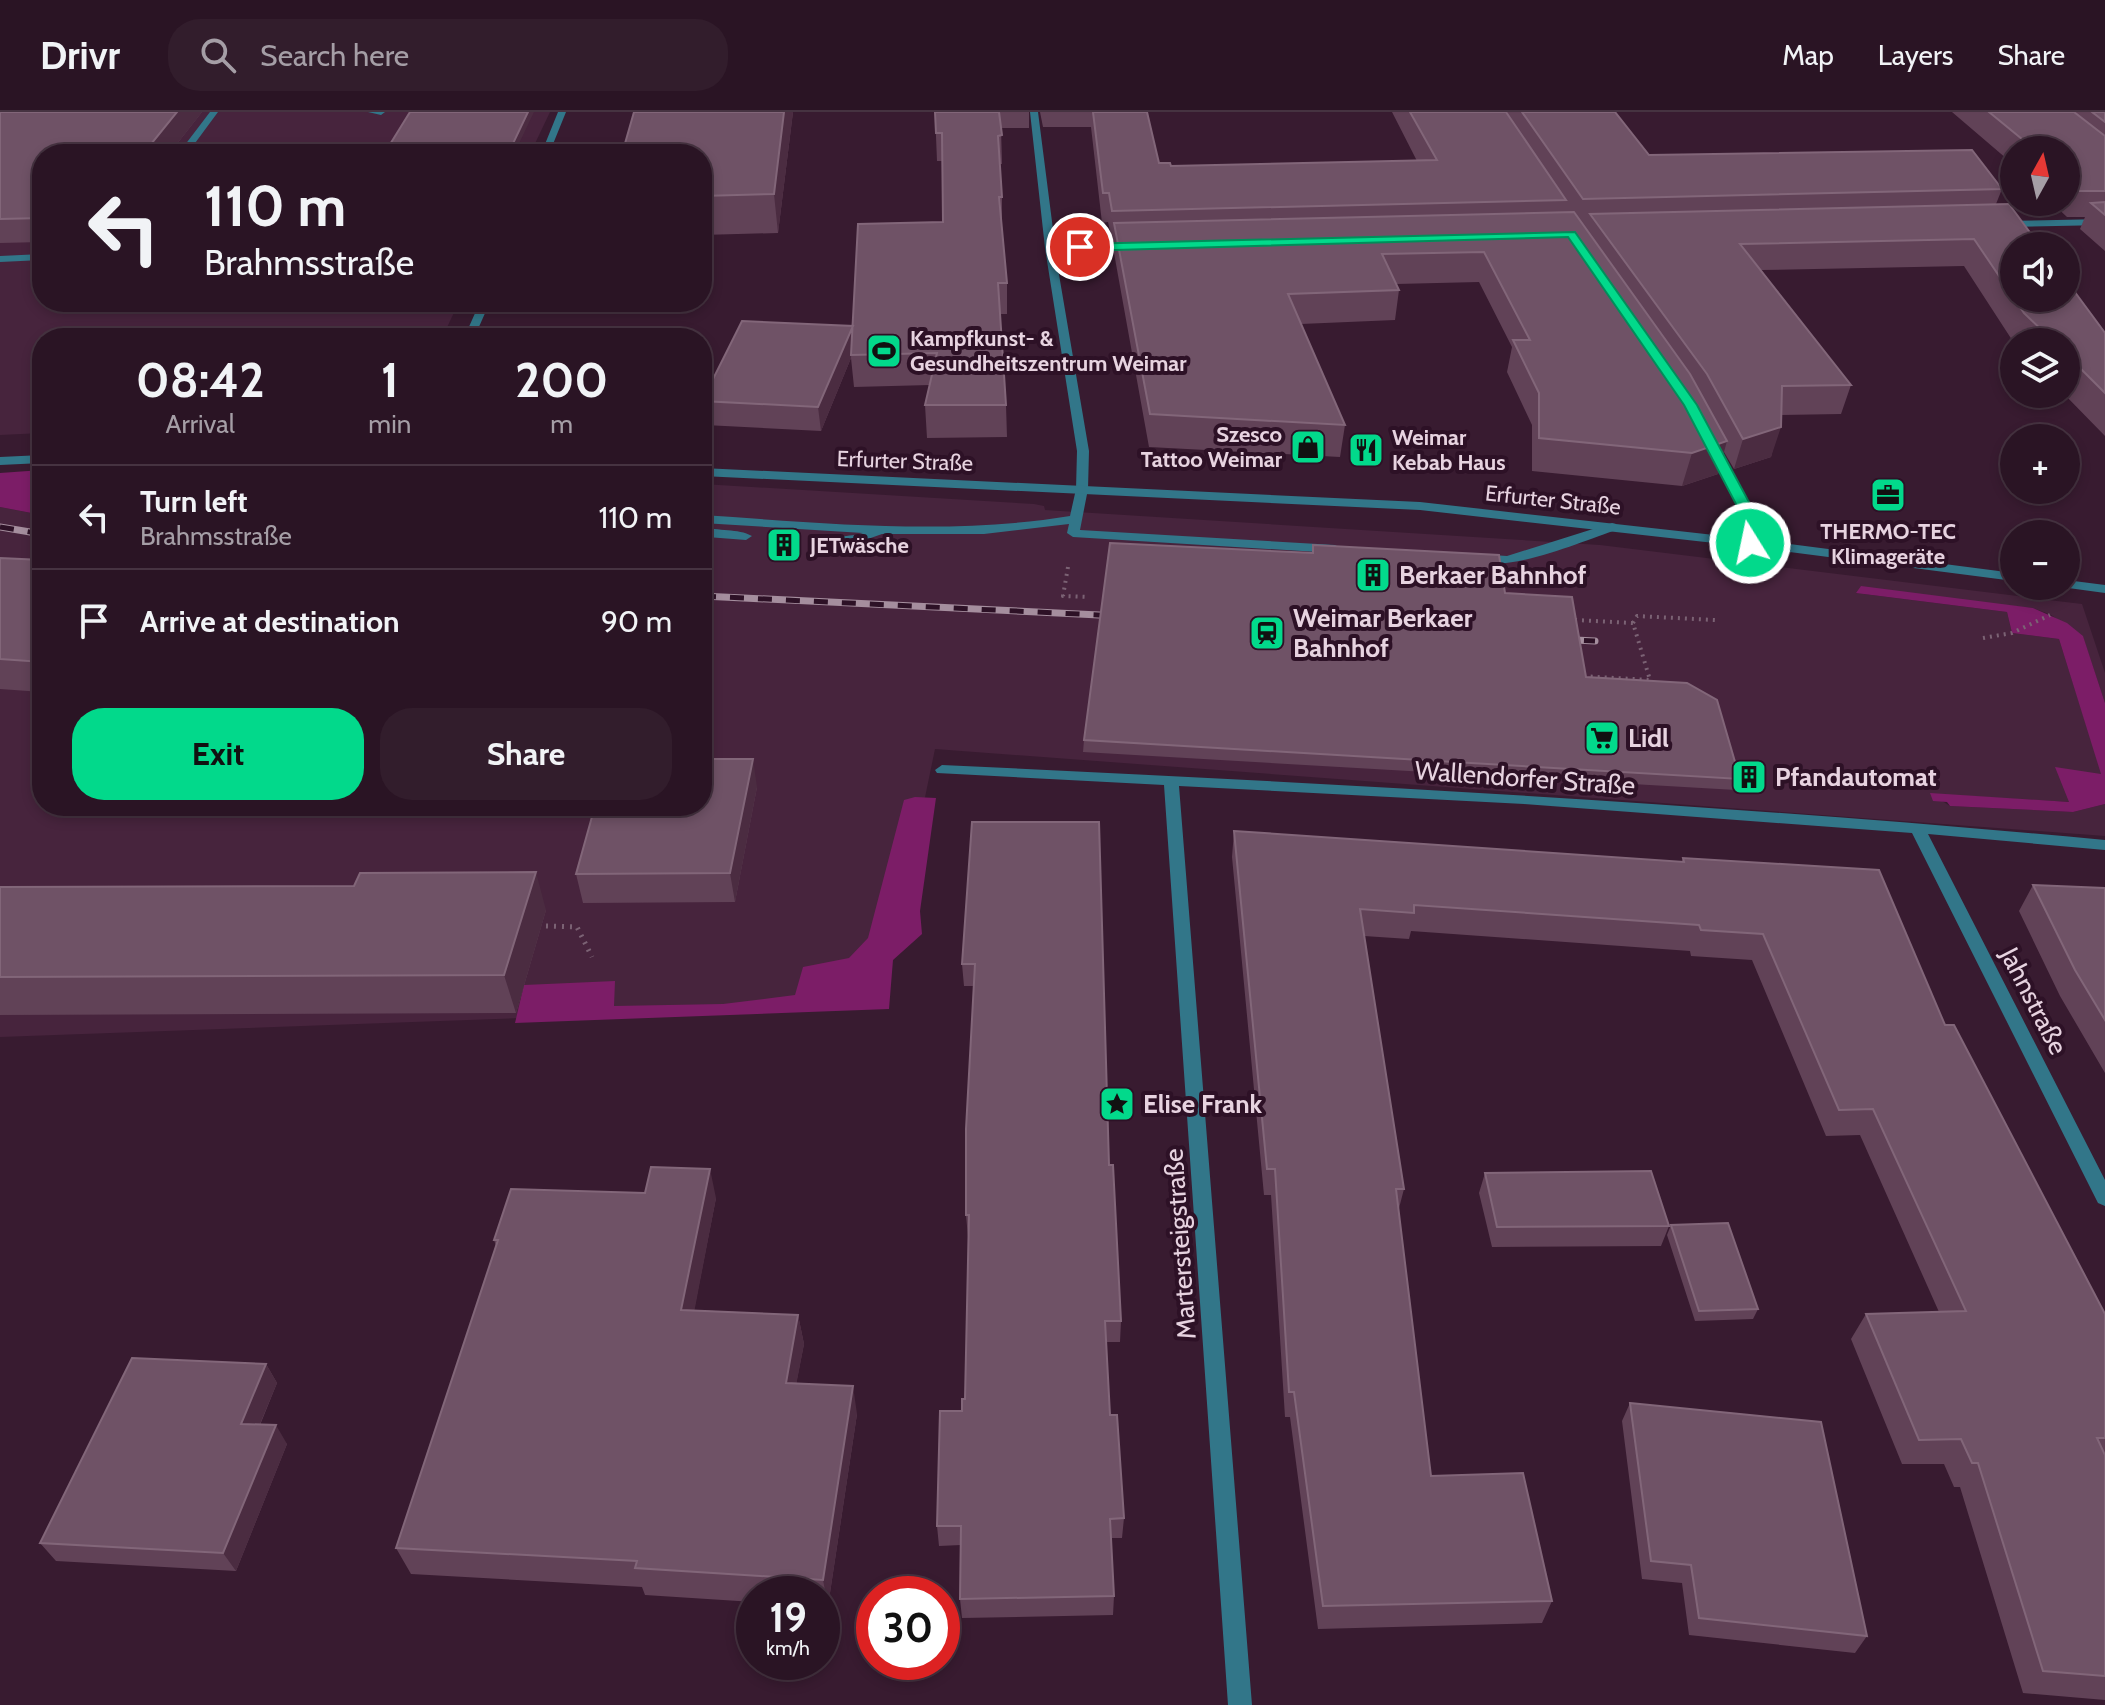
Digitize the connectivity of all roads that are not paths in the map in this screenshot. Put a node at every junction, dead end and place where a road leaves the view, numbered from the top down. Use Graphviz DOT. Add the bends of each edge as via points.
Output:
graph roads {
  1 [pos="214,112"];
  2 [pos="372,112"];
  3 [pos="381,112"];
  4 [pos="562,112"];
  5 [pos="1034,112"];
  6 [pos="190,144"];
  7 [pos="549,144"];
  8 [pos="2105,222"];
  9 [pos="1995,224"];
  10 [pos="1143,246"];
  11 [pos="1050,248"];
  12 [pos="32,257"];
  13 [pos="0,259"];
  14 [pos="1704,429"];
  15 [pos="32,459"];
  16 [pos="0,461"];
  17 [pos="712,472"];
  18 [pos="1082,489"];
  19 [pos="1076,519"];
  20 [pos="712,520"];
  21 [pos="1612,527"];
  22 [pos="887,530"];
  23 [pos="712,531"];
  24 [pos="746,536"];
  25 [pos="828,541"];
  26 [pos="1750,543"];
  27 [pos="1355,550"];
  28 [pos="1462,557"];
  29 [pos="2000,575"];
  30 [pos="2080,586"];
  31 [pos="2105,589"];
  32 [pos="942,770"];
  33 [pos="1171,780"];
  34 [pos="1916,826"];
  35 [pos="2105,845"];
  36 [pos="2105,1198"];
  37 [pos="1240,1705"];
  1 -- 6 [label="street"];
  2 -- 3 [label="street"];
  4 -- 7 [label="street"];
  5 -- 11 [label="street"];
  8 -- 9 [label="street"];
  10 -- 11 [label="street"];
  11 -- 18 [label="street" via="1083,451"];
  12 -- 13 [label="street"];
  14 -- 26 [label="street" via="1743,504"];
  15 -- 16 [label="street"];
  17 -- 18 [label="street, Erfurter Straße"];
  18 -- 19 [label="street"];
  18 -- 21 [label="street, Erfurter Straße" via="1420,506"];
  19 -- 22 [label="street" via="1037,527"];
  19 -- 27 [label="street" via="1073,533"];
  20 -- 22 [label="street"];
  21 -- 26 [label="street, Erfurter Straße"];
  21 -- 28 [label="street" via="1508,560"];
  22 -- 25 [label="street" via="848,542"];
  23 -- 24 [label="street"];
  26 -- 29 [label="street, Erfurter Straße"];
  30 -- 31 [label="street"];
  32 -- 33 [label="street, Wallendorfer Straße"];
  33 -- 34 [label="street, Wallendorfer Straße"];
  33 -- 37 [label="street, Martersteigstraße"];
  34 -- 35 [label="street, Wallendorfer Straße"];
  34 -- 36 [label="street, Jahnstraße"];
}
